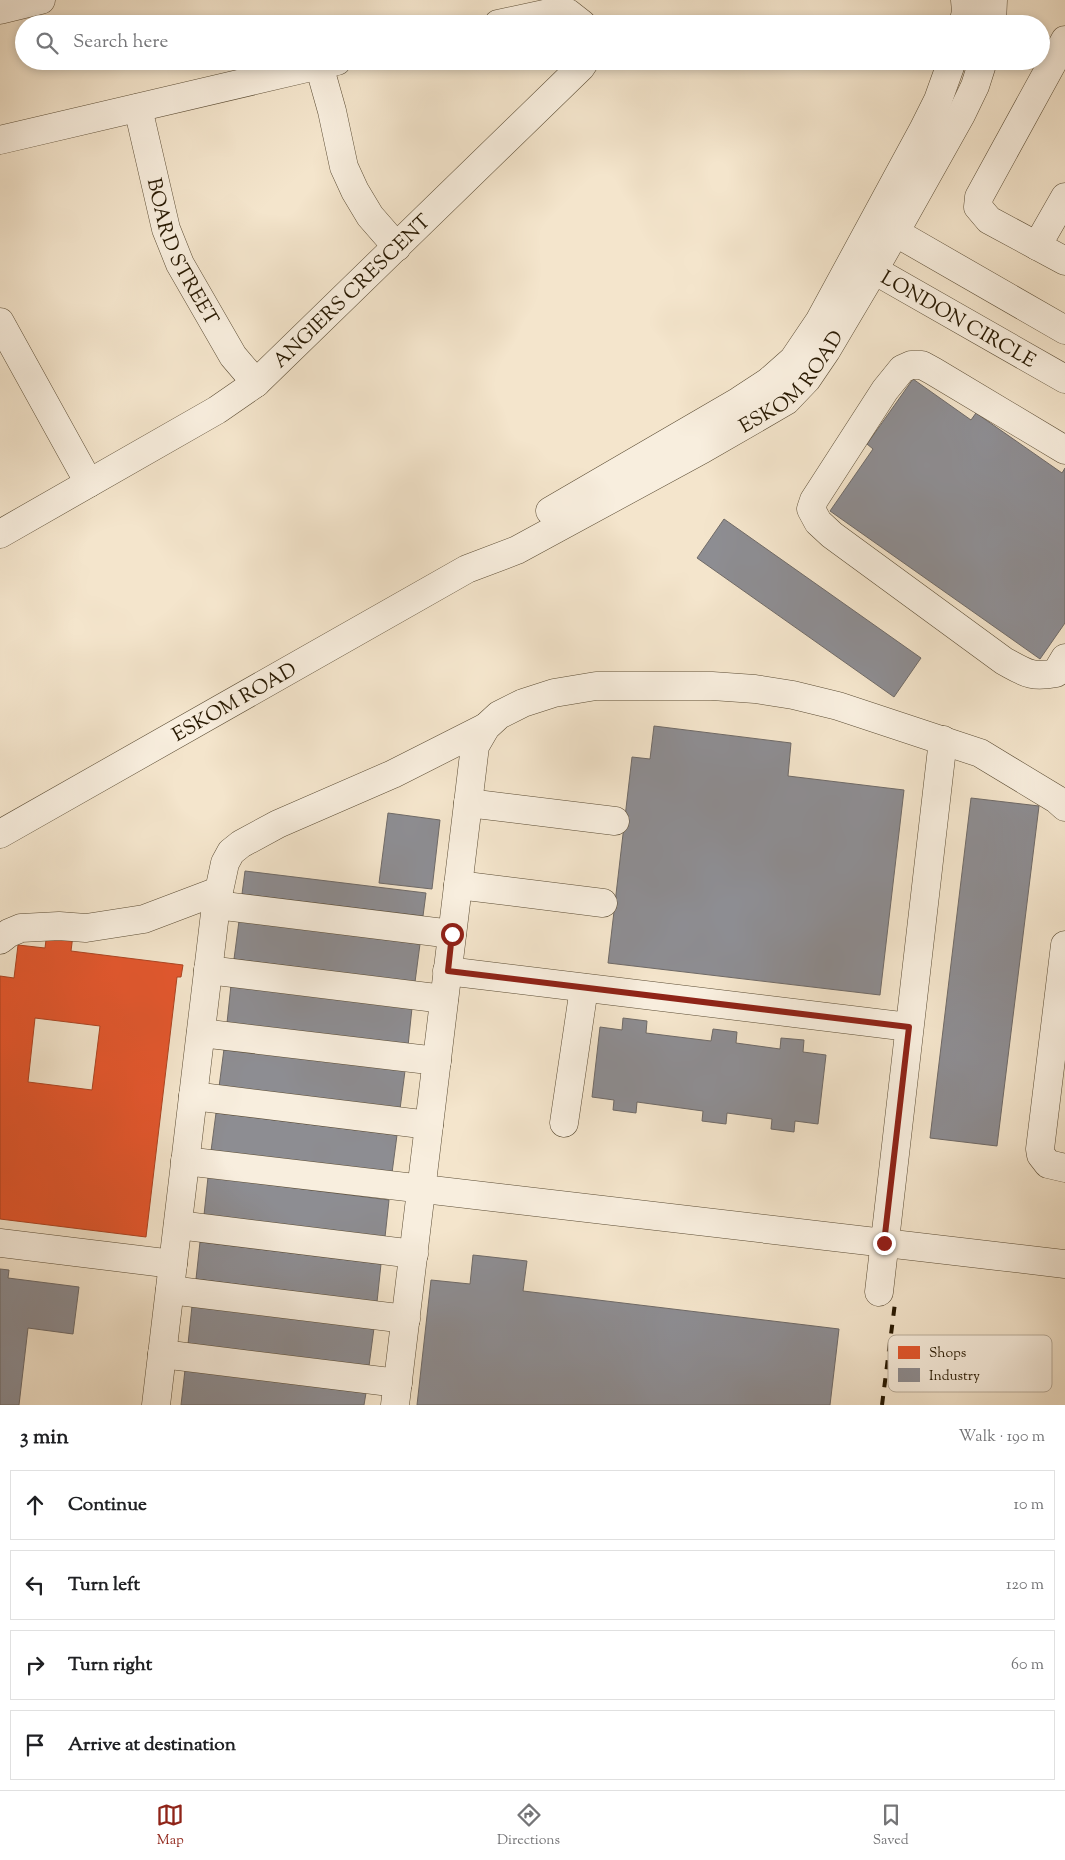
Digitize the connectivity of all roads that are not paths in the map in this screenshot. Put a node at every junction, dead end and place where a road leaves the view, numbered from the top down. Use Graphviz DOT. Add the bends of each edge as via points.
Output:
graph roads {
  1 [pos="42,0"];
  2 [pos="965,0"];
  3 [pos="993,0"];
  4 [pos="0,10"];
  5 [pos="540,15"];
  6 [pos="571,15"];
  7 [pos="965,15"];
  8 [pos="992,15"];
  9 [pos="1065,40"];
  10 [pos="298,70"];
  11 [pos="329,70"];
  12 [pos="577,70"];
  13 [pos="949,70"];
  14 [pos="980,70"];
  15 [pos="1058,70"];
  16 [pos="138,108"];
  17 [pos="0,140"];
  18 [pos="1065,197"];
  19 [pos="884,226"];
  20 [pos="397,246"];
  21 [pos="1037,246"];
  22 [pos="1065,261"];
  23 [pos="864,264"];
  24 [pos="0,322"];
  25 [pos="1065,330"];
  26 [pos="1065,379"];
  27 [pos="256,383"];
  28 [pos="1065,450"];
  29 [pos="89,483"];
  30 [pos="0,534"];
  31 [pos="1065,658"];
  32 [pos="486,727"];
  33 [pos="942,740"];
  34 [pos="468,803"];
  35 [pos="1065,807"];
  36 [pos="615,821"];
  37 [pos="0,834"];
  38 [pos="458,885"];
  39 [pos="217,898"];
  40 [pos="603,902"];
  41 [pos="452,934"];
  42 [pos="0,940"];
  43 [pos="1065,945"];
  44 [pos="208,970"];
  45 [pos="448,971"];
  46 [pos="584,988"];
  47 [pos="444,999"];
  48 [pos="909,1027"];
  49 [pos="201,1033"];
  50 [pos="1059,1044"];
  51 [pos="437,1061"];
  52 [pos="193,1096"];
  53 [pos="564,1123"];
  54 [pos="429,1125"];
  55 [pos="186,1160"];
  56 [pos="1065,1168"];
  57 [pos="421,1189"];
  58 [pos="178,1225"];
  59 [pos="0,1243"];
  60 [pos="884,1243"];
  61 [pos="414,1254"];
  62 [pos="1065,1264"];
  63 [pos="172,1277"];
  64 [pos="879,1292"];
  65 [pos="406,1319"];
  66 [pos="162,1354"];
  67 [pos="396,1394"];
  68 [pos="156,1405"];
  1 -- 4 [label="street"];
  2 -- 7 [label="street"];
  3 -- 8 [label="street"];
  5 -- 6 [label="street" via="558,11"];
  9 -- 15 [label="street"];
  10 -- 16 [label="street"];
  11 -- 20 [label="street" via="332,111 344,167 370,216"];
  12 -- 20 [label="street, ANGIERS CRESCENT"];
  13 -- 19 [label="street, ESKOM ROAD"];
  14 -- 19 [label="street, ESKOM ROAD" via="961,115"];
  15 -- 21 [label="street" via="979,197 978,207 989,220"];
  16 -- 17 [label="street"];
  16 -- 27 [label="street, BOARD STREET" via="172,246 233,356"];
  18 -- 21 [label="street"];
  19 -- 23 [label="street, ESKOM ROAD"];
  19 -- 25 [label="street"];
  20 -- 27 [label="street, ANGIERS CRESCENT"];
  21 -- 22 [label="street"];
  23 -- 26 [label="street, LONDON CIRCLE"];
  23 -- 37 [label="street, ESKOM ROAD" via="792,360 768,382 513,533 467,569"];
  24 -- 29 [label="street"];
  27 -- 29 [label="street, ANGIERS CRESCENT" via="218,410"];
  28 -- 31 [label="street" via="933,371 911,365 902,369 885,390 811,509 818,522 832,535 1004,661 1032,676 1045,676 1056,673"];
  29 -- 30 [label="street, ANGIERS CRESCENT"];
  32 -- 33 [label="street" via="499,715 554,693 596,686 712,686 793,695"];
  32 -- 34 [label="street" via="475,746"];
  32 -- 39 [label="street" via="241,844 230,852 225,863"];
  33 -- 35 [label="street" via="980,753"];
  33 -- 48 [label="street"];
  34 -- 36 [label="street"];
  34 -- 38 [label="street"];
  38 -- 40 [label="street"];
  38 -- 41 [label="street"];
  39 -- 41 [label="street"];
  39 -- 42 [label="street" via="144,919 86,928 21,928"];
  39 -- 44 [label="street"];
  41 -- 45 [label="street"];
  43 -- 50 [label="street"];
  44 -- 47 [label="street"];
  44 -- 49 [label="street"];
  45 -- 46 [label="street"];
  45 -- 47 [label="street"];
  46 -- 48 [label="street"];
  46 -- 53 [label="street"];
  47 -- 51 [label="street"];
  48 -- 60 [label="street"];
  49 -- 51 [label="street"];
  49 -- 52 [label="street"];
  50 -- 56 [label="street" via="1041,1155 1048,1164"];
  51 -- 54 [label="street"];
  52 -- 54 [label="street"];
  52 -- 55 [label="street"];
  54 -- 57 [label="street"];
  55 -- 57 [label="street"];
  55 -- 58 [label="street"];
  57 -- 60 [label="street"];
  57 -- 61 [label="street"];
  58 -- 61 [label="street"];
  58 -- 63 [label="street"];
  59 -- 63 [label="street"];
  60 -- 62 [label="street"];
  60 -- 64 [label="street"];
  61 -- 65 [label="street"];
  63 -- 65 [label="street"];
  63 -- 66 [label="street"];
  65 -- 67 [label="street"];
  66 -- 67 [label="street"];
  66 -- 68 [label="street"];
}
